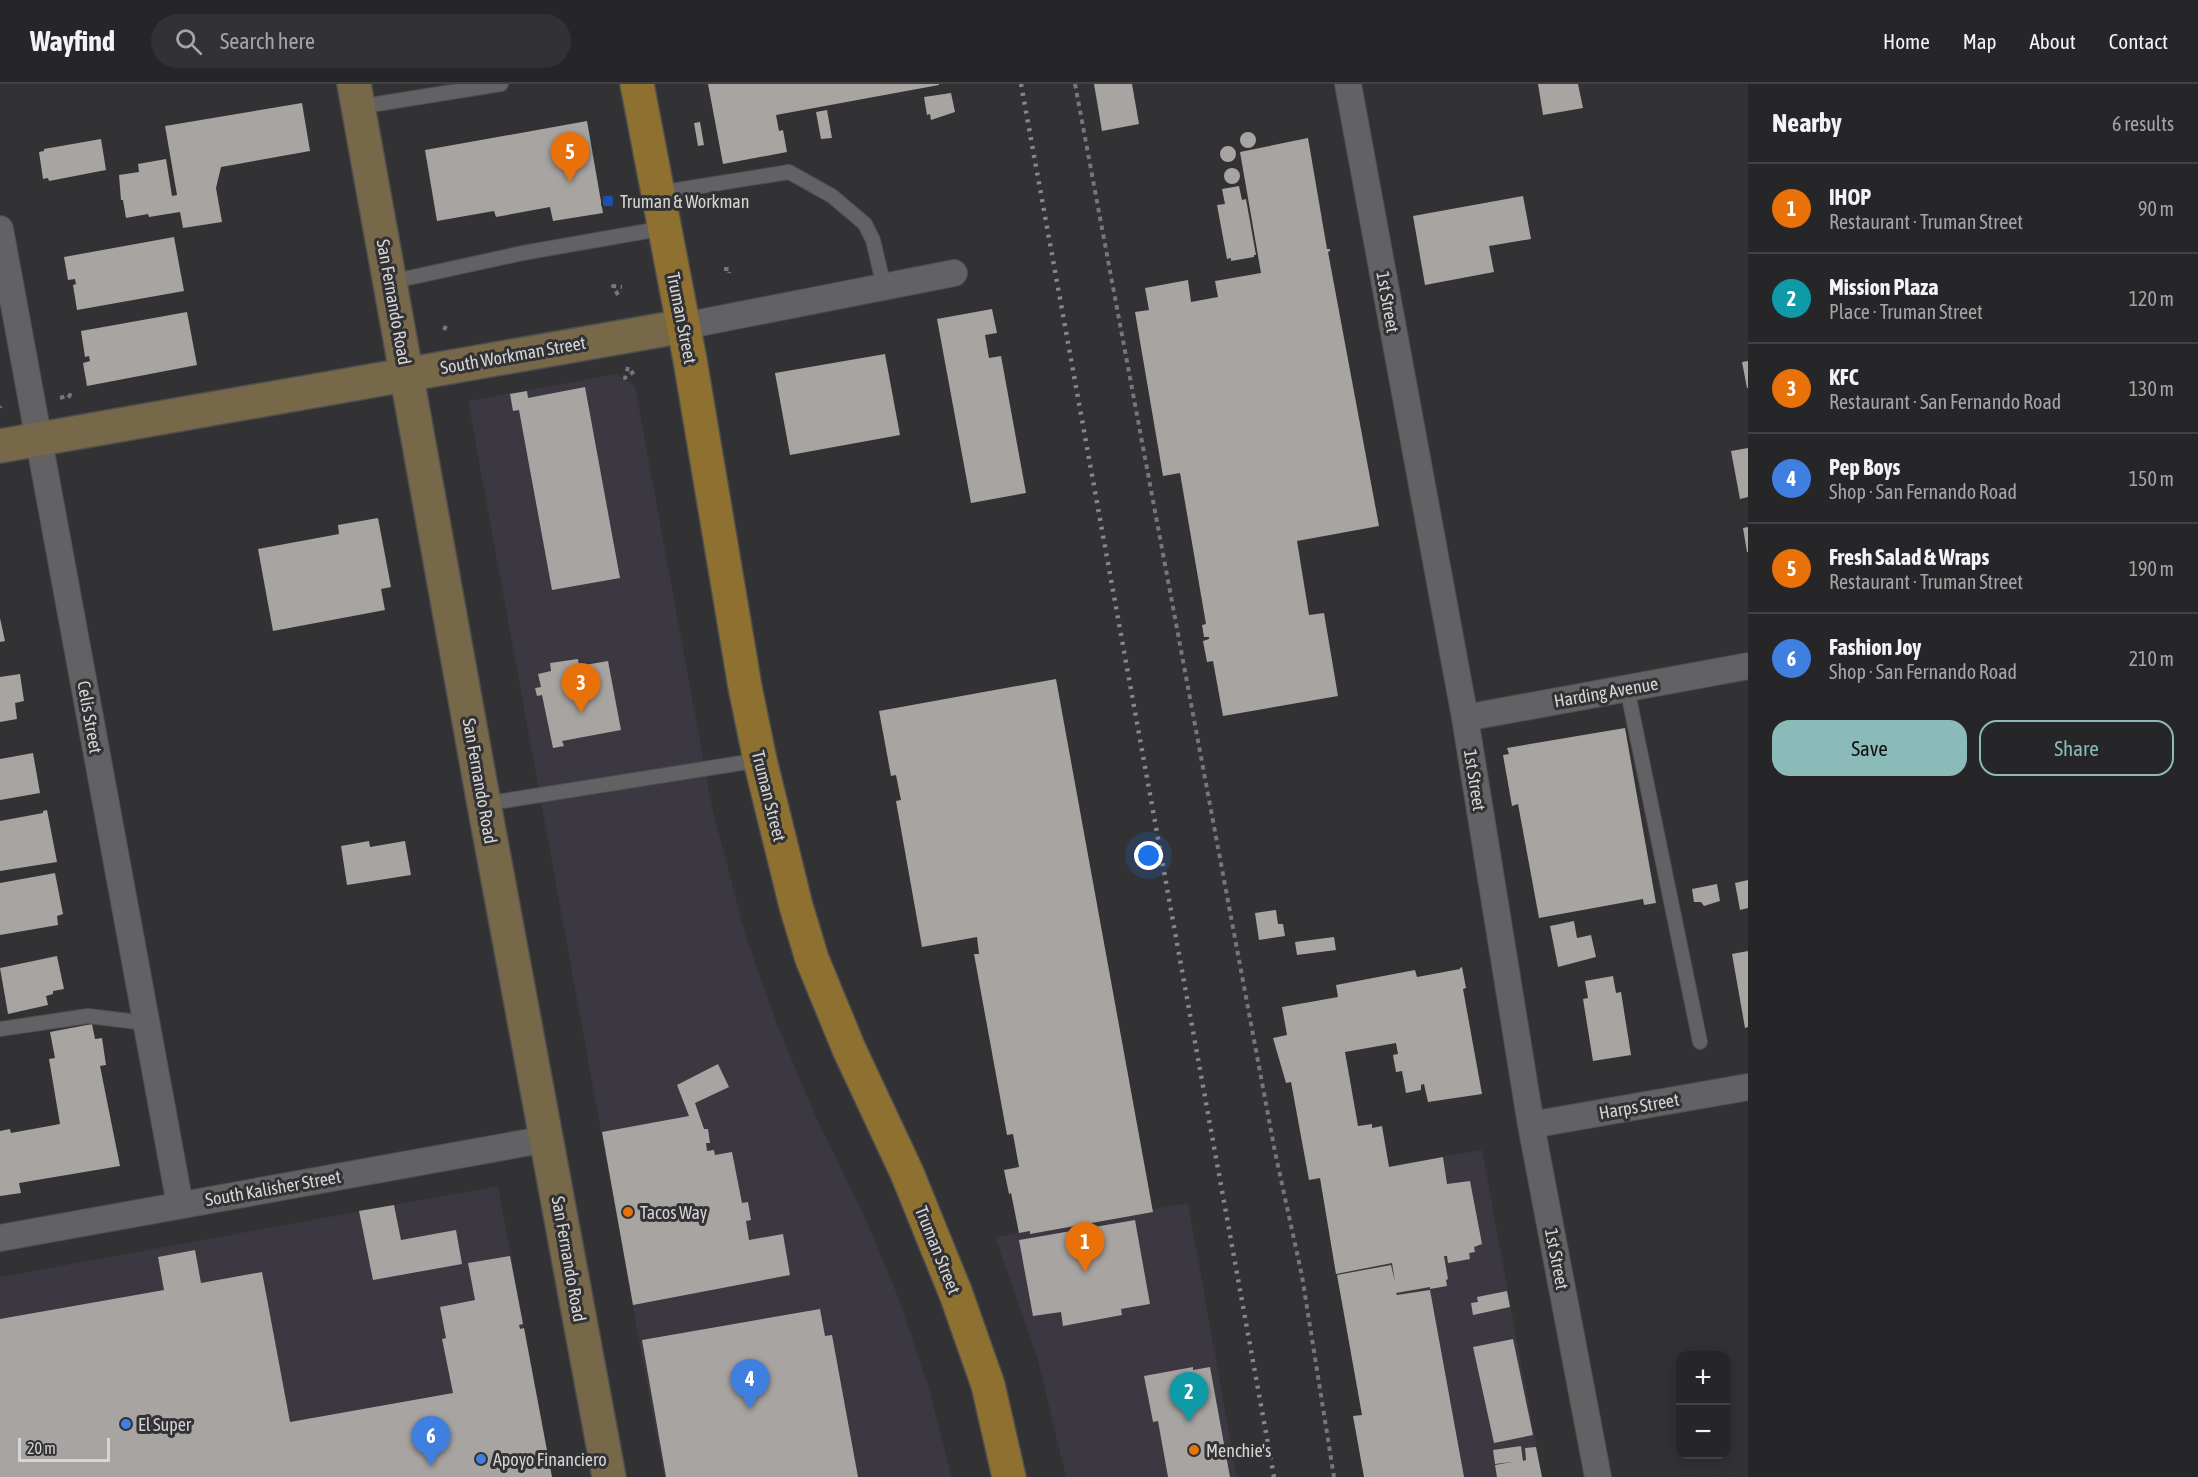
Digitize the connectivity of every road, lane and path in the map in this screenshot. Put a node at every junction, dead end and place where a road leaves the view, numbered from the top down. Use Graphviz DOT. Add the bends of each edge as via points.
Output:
graph roads {
  1 [pos="501,84"];
  2 [pos="637,84"];
  3 [pos="1075,84"];
  4 [pos="1348,84"];
  5 [pos="356,95"];
  6 [pos="658,193"];
  7 [pos="665,228"];
  8 [pos="0,229"];
  9 [pos="724,269"];
  10 [pos="729,273"];
  11 [pos="954,273"];
  12 [pos="390,282"];
  13 [pos="884,286"];
  14 [pos="622,287"];
  15 [pos="618,295"];
  16 [pos="448,322"];
  17 [pos="684,326"];
  18 [pos="444,330"];
  19 [pos="629,364"];
  20 [pos="636,370"];
  21 [pos="406,373"];
  22 [pos="60,398"];
  23 [pos="66,402"];
  24 [pos="38,440"];
  25 [pos="0,446"];
  26 [pos="1748,666"];
  27 [pos="1627,688"];
  28 [pos="1465,718"];
  29 [pos="760,760"];
  30 [pos="484,804"];
  31 [pos="146,1023"];
  32 [pos="0,1029"];
  33 [pos="1700,1042"];
  34 [pos="1748,1087"];
  35 [pos="1531,1125"];
  36 [pos="547,1139"];
  37 [pos="180,1205"];
  38 [pos="0,1238"];
  39 [pos="609,1477"];
  40 [pos="1009,1477"];
  41 [pos="1334,1477"];
  42 [pos="1598,1477"];
  1 -- 5 [label="lane"];
  2 -- 6 [label="main road, Truman Street"];
  3 -- 41 [label="path" via="1272,1140 1302,1276"];
  4 -- 28 [label="street, 1st Street"];
  5 -- 12 [label="main road, San Fernando Road"];
  6 -- 7 [label="main road, Truman Street"];
  6 -- 13 [label="lane" via="789,172 832,196 865,224"];
  7 -- 12 [label="lane"];
  7 -- 17 [label="main road, Truman Street"];
  8 -- 24 [label="street, Celis Street"];
  9 -- 10 [label="path" via="730,268"];
  11 -- 13 [label="street, South Workman Street"];
  12 -- 21 [label="main road, San Fernando Road"];
  13 -- 17 [label="street, South Workman Street"];
  14 -- 15 [label="path" via="613,286"];
  16 -- 18 [label="path"];
  17 -- 21 [label="main road, South Workman Street"];
  17 -- 29 [label="main road, Truman Street"];
  19 -- 20 [label="path" via="625,378"];
  21 -- 24 [label="main road, South Workman Street"];
  21 -- 30 [label="main road, San Fernando Road"];
  22 -- 23 [label="path" via="69,395"];
  24 -- 25 [label="main road, South Workman Street"];
  24 -- 31 [label="street, Celis Street"];
  26 -- 27 [label="street, Harding Avenue"];
  27 -- 28 [label="street, Harding Avenue"];
  27 -- 33 [label="lane"];
  28 -- 35 [label="street, 1st Street"];
  29 -- 30 [label="lane"];
  29 -- 40 [label="main road, Truman Street" via="812,959 956,1294 988,1384"];
  30 -- 36 [label="main road, San Fernando Road"];
  31 -- 32 [label="lane" via="88,1016"];
  31 -- 37 [label="street, Celis Street"];
  34 -- 35 [label="street, Harps Street"];
  35 -- 42 [label="street, 1st Street"];
  36 -- 37 [label="street, South Kalisher Street"];
  36 -- 39 [label="main road, San Fernando Road"];
  37 -- 38 [label="street, South Kalisher Street"];
}
